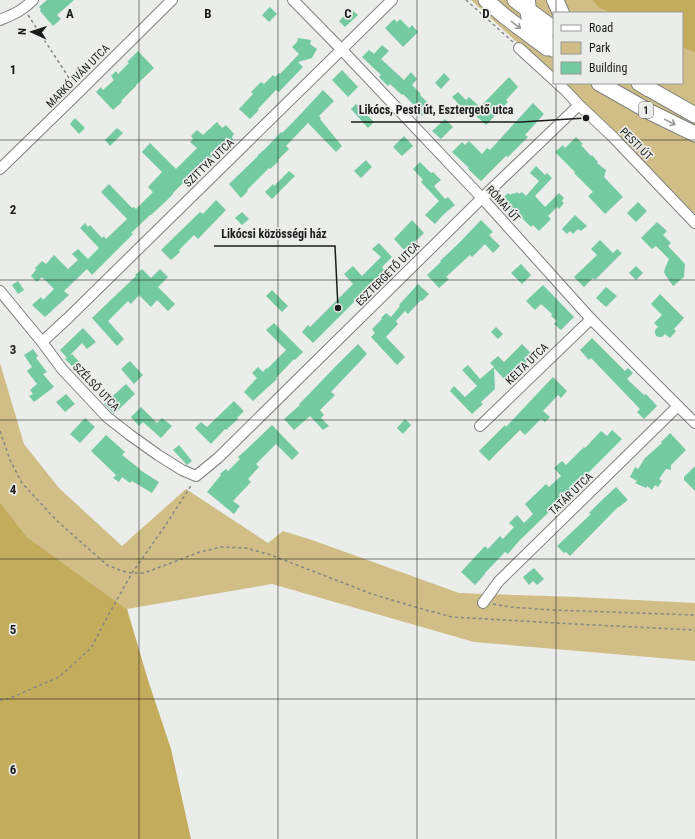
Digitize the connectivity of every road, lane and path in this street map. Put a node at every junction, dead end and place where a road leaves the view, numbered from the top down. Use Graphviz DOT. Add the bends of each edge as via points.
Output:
graph roads {
  1 [pos="33,0"];
  2 [pos="172,0"];
  3 [pos="293,0"];
  4 [pos="392,0"];
  5 [pos="466,0"];
  6 [pos="486,0"];
  7 [pos="555,0"];
  8 [pos="523,3"];
  9 [pos="24,8"];
  10 [pos="561,12"];
  11 [pos="0,20"];
  12 [pos="553,28"];
  13 [pos="553,47"];
  14 [pos="518,48"];
  15 [pos="342,50"];
  16 [pos="553,51"];
  17 [pos="553,79"];
  18 [pos="558,84"];
  19 [pos="601,84"];
  20 [pos="642,85"];
  21 [pos="78,93"];
  22 [pos="579,105"];
  23 [pos="695,115"];
  24 [pos="695,134"];
  25 [pos="1,165"];
  26 [pos="482,198"];
  27 [pos="695,223"];
  28 [pos="0,292"];
  29 [pos="591,318"];
  30 [pos="42,342"];
  31 [pos="678,406"];
  32 [pos="695,423"];
  33 [pos="480,426"];
  34 [pos="0,430"];
  35 [pos="196,476"];
  36 [pos="132,573"];
  37 [pos="483,602"];
  38 [pos="695,615"];
  39 [pos="695,630"];
  40 [pos="0,700"];
  1 -- 9 [label="street"];
  2 -- 21 [label="street, MARKÓ IVÁN UTCA"];
  3 -- 15 [label="street, RÓMAI ÚT"];
  4 -- 15 [label="street, SZITTYA UTCA"];
  5 -- 14 [label="path"];
  6 -- 16 [label="main road, one-way"];
  7 -- 10 [label="highway"];
  8 -- 12 [label="main road"];
  8 -- 13 [label="highway" via="533,28"];
  9 -- 11 [label="street"];
  9 -- 21 [label="path"];
  14 -- 17 [label="street"];
  15 -- 26 [label="street, RÓMAI ÚT"];
  15 -- 30 [label="street, SZITTYA UTCA"];
  18 -- 22 [label="street, PESTI ÚT"];
  19 -- 24 [label="main road, 1, one-way"];
  20 -- 23 [label="main road, 1"];
  21 -- 25 [label="street, MARKÓ IVÁN UTCA"];
  22 -- 26 [label="street, ESZTERGETŐ UTCA"];
  22 -- 27 [label="street, PESTI ÚT"];
  26 -- 29 [label="street, RÓMAI ÚT"];
  26 -- 35 [label="street, ESZTERGETŐ UTCA" via="218,458"];
  28 -- 30 [label="street, SZÉLSŐ UTCA"];
  29 -- 31 [label="street, RÓMAI ÚT"];
  29 -- 33 [label="street, KELTA UTCA"];
  30 -- 35 [label="street, SZÉLSŐ UTCA" via="62,369 107,417 158,455"];
  31 -- 32 [label="street, RÓMAI ÚT"];
  31 -- 37 [label="street, TATÁR UTCA" via="499,581"];
  34 -- 36 [label="path" via="10,460 22,483 52,516 107,565"];
  35 -- 36 [label="path"];
  36 -- 39 [label="path" via="144,573 221,547 246,548 372,594 452,617"];
  36 -- 40 [label="path" via="91,648 59,678"];
  37 -- 38 [label="path" via="552,610"];
}
